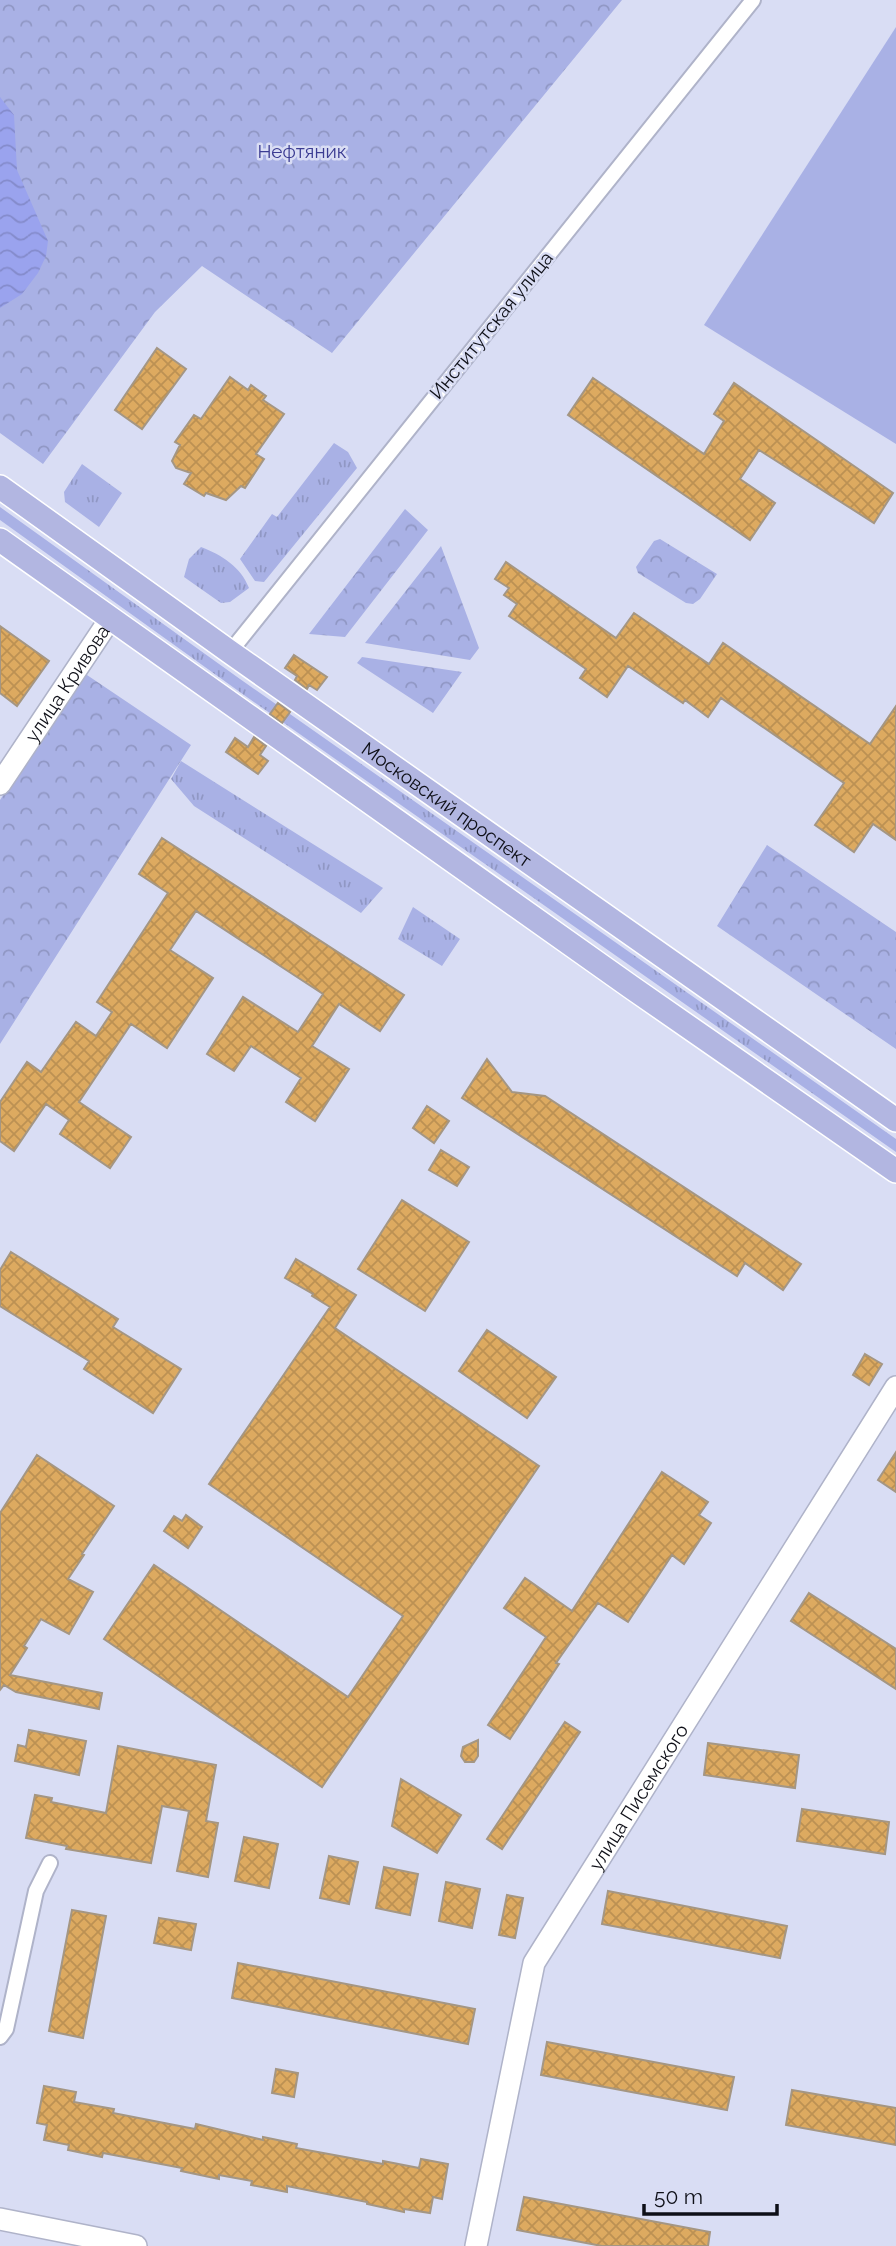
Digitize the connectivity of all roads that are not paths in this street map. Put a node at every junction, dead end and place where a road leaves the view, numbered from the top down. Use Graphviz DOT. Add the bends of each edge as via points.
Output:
graph roads {
  1 [pos="753,0"];
  2 [pos="0,487"];
  3 [pos="0,540"];
  4 [pos="110,619"];
  5 [pos="230,652"];
  6 [pos="0,784"];
  7 [pos="896,1120"];
  8 [pos="896,1171"];
  9 [pos="896,1387"];
  10 [pos="50,1863"];
  11 [pos="0,2037"];
  12 [pos="0,2220"];
  13 [pos="136,2246"];
  14 [pos="476,2246"];
  1 -- 5 [label="street, Институтская улица"];
  2 -- 5 [label="main road, Московский проспект"];
  3 -- 4 [label="main road"];
  4 -- 6 [label="street, улица Кривова"];
  4 -- 8 [label="main road"];
  5 -- 7 [label="main road, Московский проспект"];
  9 -- 14 [label="street, улица Писемского" via="534,1963"];
  10 -- 11 [label="street" via="36,1891 6,2029"];
  12 -- 13 [label="street"];
}
